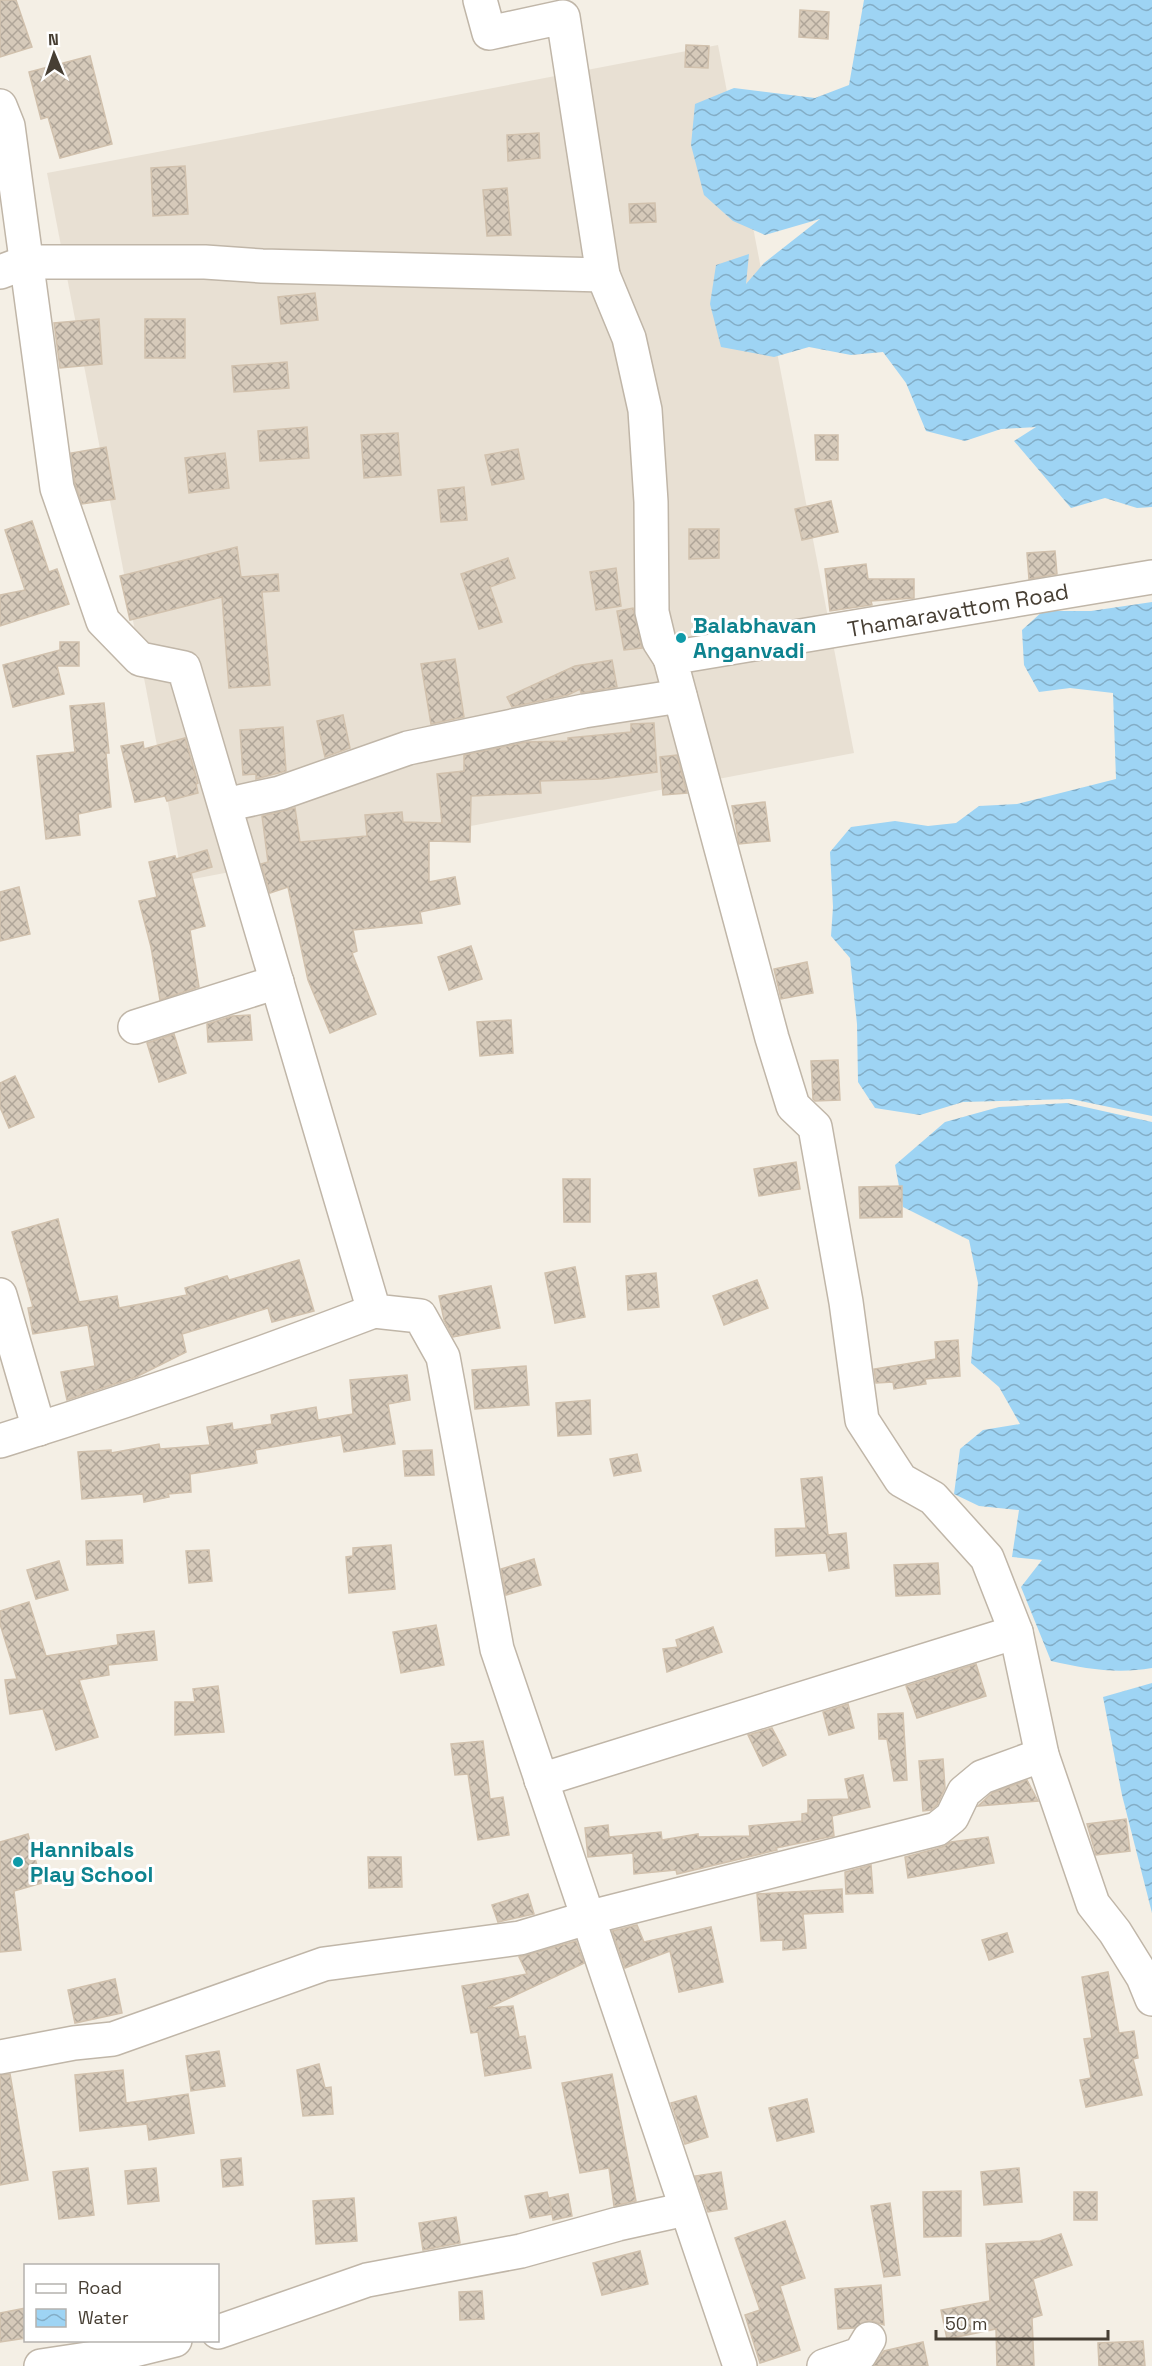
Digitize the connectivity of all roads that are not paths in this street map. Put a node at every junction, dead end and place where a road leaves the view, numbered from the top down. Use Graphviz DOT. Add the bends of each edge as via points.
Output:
graph roads {
  1 [pos="480,0"];
  2 [pos="0,106"];
  3 [pos="13,267"];
  4 [pos="603,275"];
  5 [pos="1152,577"];
  6 [pos="674,675"];
  7 [pos="225,805"];
  8 [pos="277,982"];
  9 [pos="135,1027"];
  10 [pos="0,1295"];
  11 [pos="374,1311"];
  12 [pos="39,1429"];
  13 [pos="0,1441"];
  14 [pos="1016,1632"];
  15 [pos="1042,1755"];
  16 [pos="541,1780"];
  17 [pos="587,1918"];
  18 [pos="1152,1999"];
  19 [pos="0,2057"];
  20 [pos="686,2209"];
  21 [pos="219,2332"];
  22 [pos="869,2339"];
  23 [pos="167,2342"];
  24 [pos="41,2366"];
  25 [pos="740,2366"];
  26 [pos="824,2366"];
  1 -- 4 [label="street" via="489,33 563,17"];
  2 -- 3 [label="street" via="8,126"];
  3 -- 4 [label="street" via="205,262"];
  3 -- 7 [label="street" via="57,488 103,621 140,659 184,668"];
  4 -- 6 [label="street" via="629,338 645,410 652,612"];
  5 -- 6 [label="street, Thamaravattom Road"];
  6 -- 7 [label="street, Thamaravattom Road" via="584,711 408,748 280,794"];
  6 -- 14 [label="street" via="793,1106 815,1127 862,1420 901,1480 933,1498 987,1558"];
  7 -- 8 [label="street"];
  8 -- 9 [label="street"];
  8 -- 11 [label="street"];
  10 -- 12 [label="street"];
  11 -- 12 [label="street" via="278,1348"];
  11 -- 16 [label="street" via="420,1316 443,1357 497,1649"];
  12 -- 13 [label="street"];
  14 -- 15 [label="street"];
  14 -- 16 [label="street"];
  15 -- 17 [label="street" via="982,1777 964,1792 952,1817 937,1829"];
  15 -- 18 [label="street" via="1093,1904 1143,1977"];
  16 -- 17 [label="street"];
  17 -- 19 [label="street" via="520,1938 324,1964 113,2039"];
  17 -- 20 [label="street"];
  20 -- 21 [label="street" via="521,2251 367,2280"];
  20 -- 25 [label="street"];
  22 -- 26 [label="street" via="860,2354"];
  23 -- 24 [label="street"];
}
